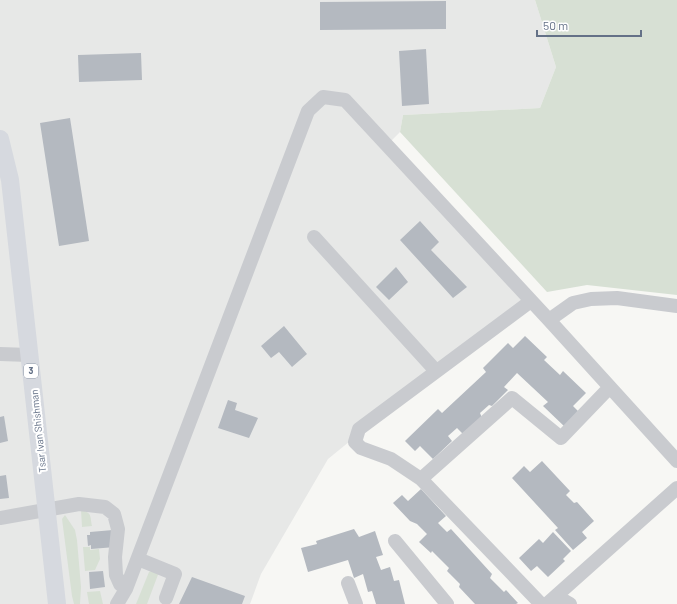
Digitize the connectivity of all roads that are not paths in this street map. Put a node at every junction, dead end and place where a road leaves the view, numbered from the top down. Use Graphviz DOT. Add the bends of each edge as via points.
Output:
graph roads {
  1 [pos="0,139"];
  2 [pos="314,237"];
  3 [pos="531,301"];
  4 [pos="677,306"];
  5 [pos="549,320"];
  6 [pos="0,354"];
  7 [pos="29,355"];
  8 [pos="436,371"];
  9 [pos="610,387"];
  10 [pos="677,461"];
  11 [pos="421,479"];
  12 [pos="677,488"];
  13 [pos="46,510"];
  14 [pos="0,518"];
  15 [pos="394,541"];
  16 [pos="138,558"];
  17 [pos="348,583"];
  18 [pos="126,589"];
  19 [pos="166,598"];
  20 [pos="552,600"];
  21 [pos="57,604"];
  22 [pos="117,604"];
  23 [pos="124,604"];
  24 [pos="356,604"];
  25 [pos="447,604"];
  26 [pos="541,604"];
  27 [pos="570,604"];
  1 -- 7 [label="main road, Tsar Ivan Shishman / 3" via="10,180"];
  2 -- 8 [label="street"];
  3 -- 5 [label="street"];
  3 -- 8 [label="street"];
  3 -- 16 [label="street" via="345,100 323,97 308,110"];
  4 -- 5 [label="street" via="618,298 591,299 573,303"];
  5 -- 9 [label="street"];
  6 -- 7 [label="street"];
  7 -- 13 [label="main road, Tsar Ivan Shishman / 3"];
  8 -- 11 [label="street" via="358,429 355,442 361,448 391,459"];
  9 -- 10 [label="street"];
  9 -- 11 [label="street" via="561,438 512,398"];
  11 -- 26 [label="street"];
  12 -- 20 [label="street"];
  13 -- 14 [label="street"];
  13 -- 18 [label="street" via="80,504 105,507 114,514 118,529 116,575"];
  13 -- 21 [label="main road, Tsar Ivan Shishman / 3"];
  15 -- 25 [label="street"];
  16 -- 18 [label="street"];
  16 -- 19 [label="street" via="174,574"];
  17 -- 24 [label="street"];
  18 -- 22 [label="street"];
  18 -- 23 [label="street"];
  20 -- 27 [label="street"];
}
